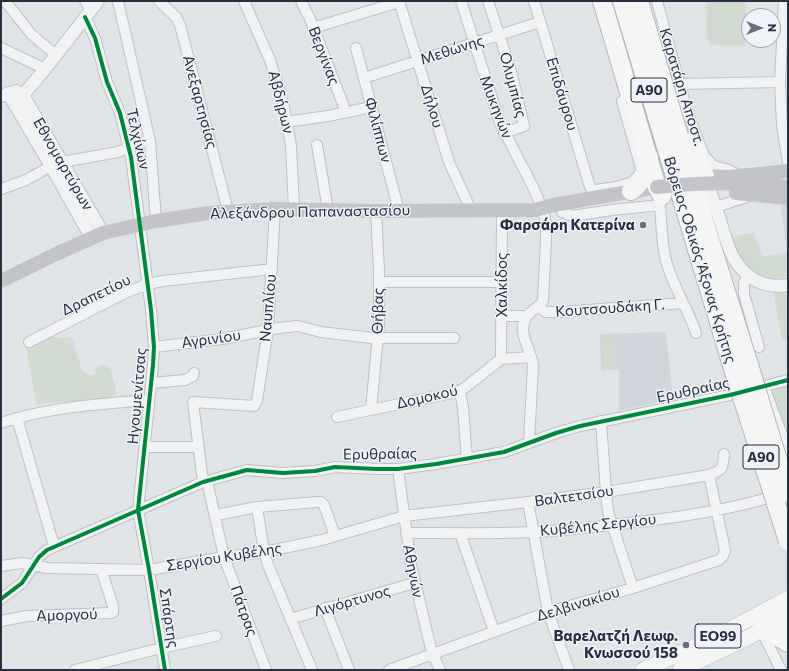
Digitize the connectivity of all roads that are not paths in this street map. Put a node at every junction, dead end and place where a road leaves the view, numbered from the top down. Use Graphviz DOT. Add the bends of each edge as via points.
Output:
graph roads {
  1 [pos="5,1"];
  2 [pos="118,1"];
  3 [pos="159,1"];
  4 [pos="244,1"];
  5 [pos="301,1"];
  6 [pos="461,1"];
  7 [pos="488,1"];
  8 [pos="534,1"];
  9 [pos="595,1"];
  10 [pos="602,1"];
  11 [pos="622,1"];
  12 [pos="639,1"];
  13 [pos="657,1"];
  14 [pos="784,1"];
  15 [pos="399,2"];
  16 [pos="90,7"];
  17 [pos="540,22"];
  18 [pos="313,28"];
  19 [pos="499,35"];
  20 [pos="474,43"];
  21 [pos="1,48"];
  22 [pos="356,48"];
  23 [pos="56,55"];
  24 [pos="418,61"];
  25 [pos="45,69"];
  26 [pos="364,78"];
  27 [pos="780,82"];
  28 [pos="680,84"];
  29 [pos="13,96"];
  30 [pos="668,100"];
  31 [pos="372,107"];
  32 [pos="346,112"];
  33 [pos="286,122"];
  34 [pos="504,133"];
  35 [pos="150,141"];
  36 [pos="317,144"];
  37 [pos="130,148"];
  38 [pos="649,156"];
  39 [pos="788,163"];
  40 [pos="57,164"];
  41 [pos="788,171"];
  42 [pos="739,175"];
  43 [pos="705,176"];
  44 [pos="788,187"];
  45 [pos="1,189"];
  46 [pos="631,191"];
  47 [pos="660,196"];
  48 [pos="788,198"];
  49 [pos="584,204"];
  50 [pos="716,207"];
  51 [pos="275,209"];
  52 [pos="294,209"];
  53 [pos="328,210"];
  54 [pos="470,210"];
  55 [pos="502,210"];
  56 [pos="541,210"];
  57 [pos="228,211"];
  58 [pos="376,211"];
  59 [pos="400,211"];
  60 [pos="562,212"];
  61 [pos="156,221"];
  62 [pos="140,224"];
  63 [pos="97,235"];
  64 [pos="272,269"];
  65 [pos="748,276"];
  66 [pos="1,281"];
  67 [pos="379,282"];
  68 [pos="502,282"];
  69 [pos="148,284"];
  70 [pos="788,285"];
  71 [pos="684,303"];
  72 [pos="538,307"];
  73 [pos="502,316"];
  74 [pos="527,316"];
  75 [pos="268,329"];
  76 [pos="696,333"];
  77 [pos="378,338"];
  78 [pos="454,338"];
  79 [pos="29,342"];
  80 [pos="154,347"];
  81 [pos="759,347"];
  82 [pos="532,357"];
  83 [pos="501,359"];
  84 [pos="742,370"];
  85 [pos="194,373"];
  86 [pos="788,380"];
  87 [pos="151,383"];
  88 [pos="764,387"];
  89 [pos="460,391"];
  90 [pos="149,400"];
  91 [pos="254,406"];
  92 [pos="371,410"];
  93 [pos="337,417"];
  94 [pos="17,418"];
  95 [pos="601,421"];
  96 [pos="1,423"];
  97 [pos="529,443"];
  98 [pos="144,447"];
  99 [pos="198,447"];
  100 [pos="788,451"];
  101 [pos="724,454"];
  102 [pos="467,459"];
  103 [pos="398,469"];
  104 [pos="709,475"];
  105 [pos="205,481"];
  106 [pos="606,492"];
  107 [pos="788,492"];
  108 [pos="528,502"];
  109 [pos="257,507"];
  110 [pos="138,510"];
  111 [pos="717,510"];
  112 [pos="216,515"];
  113 [pos="407,516"];
  114 [pos="611,525"];
  115 [pos="533,532"];
  116 [pos="460,533"];
  117 [pos="406,534"];
  118 [pos="335,536"];
  119 [pos="788,541"];
  120 [pos="54,546"];
  121 [pos="264,552"];
  122 [pos="224,557"];
  123 [pos="34,565"];
  124 [pos="1,566"];
  125 [pos="101,569"];
  126 [pos="149,570"];
  127 [pos="414,583"];
  128 [pos="633,588"];
  129 [pos="788,598"];
  130 [pos="1,599"];
  131 [pos="325,608"];
  132 [pos="787,611"];
  133 [pos="548,612"];
  134 [pos="290,618"];
  135 [pos="1,621"];
  136 [pos="761,630"];
  137 [pos="494,631"];
  138 [pos="216,636"];
  139 [pos="788,642"];
  140 [pos="161,648"];
  141 [pos="432,653"];
  142 [pos="688,664"];
  143 [pos="75,670"];
  144 [pos="165,670"];
  145 [pos="266,670"];
  146 [pos="312,670"];
  147 [pos="349,670"];
  148 [pos="389,670"];
  149 [pos="440,670"];
  150 [pos="569,670"];
  151 [pos="643,670"];
  152 [pos="780,670"];
  1 -- 23 [label="street" via="32,35"];
  2 -- 35 [label="street"];
  3 -- 57 [label="street, Ανεξαρτησίας" via="173,13 180,24"];
  4 -- 33 [label="street, Αβδήρων" via="270,60 283,102"];
  5 -- 18 [label="street, Βεργίνας"];
  6 -- 20 [label="street, Μυκηνών"];
  7 -- 19 [label="street, Ολυμπίας"];
  8 -- 17 [label="street, Επιδάυρου"];
  9 -- 17 [label="street, Επιδάυρου" via="641,170 636,179 629,183 597,190 590,187"];
  10 -- 38 [label="highway"];
  11 -- 84 [label="highway, Βόρειος Οδικός Άξονας Κρήτης / Α90"];
  12 -- 30 [label="highway, Βόρειος Οδικός Άξονας Κρήτης / Α90"];
  13 -- 28 [label="street, Καρατάρη Αποστ."];
  14 -- 27 [label="street"];
  15 -- 18 [label="street"];
  15 -- 24 [label="street, Δήλου"];
  16 -- 23 [label="street, Εθνομαρτύρων"];
  16 -- 37 [label="street, Τελχίνων" via="105,75"];
  17 -- 19 [label="street, Μεθώνης"];
  18 -- 32 [label="street, Βεργίνας"];
  19 -- 20 [label="street, Μεθώνης"];
  19 -- 34 [label="street, Ολυμπίας" via="511,71 524,126"];
  20 -- 24 [label="street, Μεθώνης"];
  20 -- 34 [label="street, Μυκηνών"];
  21 -- 25 [label="street"];
  22 -- 26 [label="street, Φιλίππων"];
  23 -- 25 [label="street, Εθνομαρτύρων"];
  24 -- 26 [label="street, Μεθώνης"];
  24 -- 54 [label="street, Δήλου" via="449,162"];
  25 -- 29 [label="street, Εθνομαρτύρων"];
  26 -- 31 [label="street, Φιλίππων"];
  27 -- 28 [label="street"];
  27 -- 39 [label="street" via="782,125"];
  28 -- 42 [label="street, Καρατάρη Αποστ." via="705,158 714,166"];
  29 -- 40 [label="street, Εθνομαρτύρων"];
  30 -- 43 [label="highway" via="678,112"];
  30 -- 84 [label="highway, Βόρειος Οδικός Άξονας Κρήτης / Α90"];
  31 -- 32 [label="street"];
  31 -- 59 [label="street, Φιλίππων"];
  32 -- 33 [label="street"];
  33 -- 52 [label="street, Αβδήρων" via="291,145"];
  34 -- 56 [label="street, Μυκηνών" via="533,187"];
  35 -- 37 [label="street"];
  35 -- 61 [label="street"];
  36 -- 53 [label="street"];
  37 -- 40 [label="street" via="113,154"];
  37 -- 62 [label="street, Τελχίνων"];
  38 -- 46 [label="highway" via="645,174"];
  38 -- 47 [label="highway"];
  40 -- 45 [label="street"];
  40 -- 63 [label="street, Εθνομαρτύρων"];
  41 -- 42 [label="main road"];
  42 -- 43 [label="main road"];
  43 -- 50 [label="street"];
  44 -- 47 [label="main road, bridge" via="724,184"];
  44 -- 50 [label="street" via="763,191"];
  46 -- 47 [label="main road, Αλεξάνδρου Παπαναστασίου"];
  46 -- 49 [label="main road, Αλεξάνδρου Παπαναστασίου"];
  47 -- 48 [label="main road, bridge" via="734,192"];
  47 -- 49 [label="main road, Αλεξάνδρου Παπαναστασίου"];
  47 -- 60 [label="street, Αλεξάνδρου Παπαναστασίου" via="612,210 572,216"];
  47 -- 71 [label="street" via="666,262"];
  49 -- 56 [label="main road, Αλεξάνδρου Παπαναστασίου"];
  49 -- 60 [label="main road, Αλεξάνδρου Παπαναστασίου"];
  50 -- 65 [label="street" via="732,257"];
  51 -- 52 [label="main road, Αλεξάνδρου Παπαναστασίου"];
  51 -- 57 [label="main road, Αλεξάνδρου Παπαναστασίου"];
  51 -- 64 [label="street, Ναυπλίου"];
  52 -- 53 [label="main road, Αλεξάνδρου Παπαναστασίου"];
  53 -- 58 [label="main road, Αλεξάνδρου Παπαναστασίου"];
  54 -- 55 [label="main road, Αλεξάνδρου Παπαναστασίου"];
  54 -- 59 [label="main road, Αλεξάνδρου Παπαναστασίου"];
  55 -- 56 [label="main road, Αλεξάνδρου Παπαναστασίου"];
  55 -- 68 [label="street, Χαλκίδος"];
  56 -- 60 [label="main road, Αλεξάνδρου Παπαναστασίου"];
  56 -- 72 [label="street, Μυκηνών" via="546,235 544,289 542,302"];
  57 -- 61 [label="main road, Αλεξάνδρου Παπαναστασίου"];
  58 -- 59 [label="main road, Αλεξάνδρου Παπαναστασίου"];
  58 -- 67 [label="street, Θήβας"];
  61 -- 62 [label="main road, Αλεξάνδρου Παπαναστασίου"];
  62 -- 63 [label="main road, Αλεξάνδρου Παπαναστασίου"];
  62 -- 69 [label="street, Ηγουμενίτσας"];
  63 -- 66 [label="main road, Αλεξάνδρου Παπαναστασίου"];
  64 -- 69 [label="street, Δραπετίου"];
  64 -- 75 [label="street, Ναυπλίου"];
  65 -- 70 [label="street" via="769,285"];
  65 -- 81 [label="street" via="744,284 744,294"];
  67 -- 68 [label="street"];
  67 -- 77 [label="street, Θήβας"];
  68 -- 73 [label="street, Χαλκίδος"];
  69 -- 79 [label="street, Δραπετίου"];
  69 -- 80 [label="street, Ηγουμενίτσας"];
  71 -- 72 [label="street, Κουτσουδάκη Γ." via="560,312 546,312"];
  71 -- 76 [label="street"];
  72 -- 74 [label="street"];
  73 -- 74 [label="street"];
  73 -- 83 [label="street, Χαλκίδος"];
  74 -- 82 [label="street" via="524,338"];
  75 -- 77 [label="street, Αγρινίου" via="298,326 321,332"];
  75 -- 80 [label="street, Αγρινίου" via="222,339"];
  75 -- 91 [label="street, Ναυπλίου" via="257,401"];
  77 -- 78 [label="street, Αγρινίου"];
  77 -- 92 [label="street, Θήβας"];
  80 -- 87 [label="street, Ηγουμενίτσας"];
  82 -- 83 [label="street"];
  82 -- 97 [label="street" via="534,379"];
  83 -- 89 [label="street, Δομοκού"];
  84 -- 107 [label="highway, Βόρειος Οδικός Άξονας Κρήτης / Α90, bridge"];
  84 -- 119 [label="highway, Βόρειος Οδικός Άξονας Κρήτης / Α90, bridge"];
  85 -- 87 [label="street" via="185,380"];
  86 -- 88 [label="street, Ερυθραίας"];
  87 -- 90 [label="street, Ηγουμενίτσας"];
  88 -- 95 [label="street, Ερυθραίας"];
  88 -- 100 [label="street"];
  89 -- 92 [label="street, Δομοκού"];
  89 -- 102 [label="street"];
  90 -- 94 [label="street" via="57,410"];
  90 -- 98 [label="street, Ηγουμενίτσας"];
  91 -- 99 [label="street, Πάτρας" via="193,402"];
  92 -- 93 [label="street, Δομοκού"];
  94 -- 96 [label="street"];
  94 -- 120 [label="street"];
  95 -- 97 [label="street, Ερυθραίας" via="568,428"];
  95 -- 106 [label="street"];
  97 -- 102 [label="street, Ερυθραίας" via="504,452"];
  98 -- 99 [label="street"];
  98 -- 110 [label="street, Ηγουμενίτσας"];
  99 -- 105 [label="street, Πάτρας"];
  101 -- 104 [label="street, Βαλτετσίου" via="723,468"];
  102 -- 103 [label="street, Ερυθραίας"];
  103 -- 105 [label="street, Ερυθραίας" via="335,467 283,473 247,470"];
  103 -- 113 [label="street, Αθηνών"];
  104 -- 106 [label="street, Βαλτετσίου"];
  104 -- 111 [label="street"];
  105 -- 110 [label="street, Ερυθραίας"];
  105 -- 112 [label="street, Πάτρας"];
  106 -- 108 [label="street, Βαλτετσίου"];
  106 -- 114 [label="street"];
  107 -- 111 [label="street, Κυβέλης Σεργίου"];
  108 -- 113 [label="street, Βαλτετσίου"];
  108 -- 115 [label="street"];
  109 -- 112 [label="street"];
  109 -- 118 [label="street" via="320,502 324,505"];
  109 -- 121 [label="street"];
  110 -- 120 [label="street, Ερυθραίας"];
  110 -- 126 [label="street, Ηγουμενίτσας"];
  111 -- 114 [label="street, Κυβέλης Σεργίου"];
  111 -- 128 [label="street, Δελβινακίου" via="724,550 719,560"];
  112 -- 122 [label="street, Πάτρας"];
  113 -- 117 [label="street, Αθηνών"];
  113 -- 118 [label="street, Σεργίου Κυβέλης"];
  114 -- 115 [label="street, Κυβέλης Σεργίου"];
  114 -- 128 [label="street"];
  115 -- 116 [label="street, Κυβέλης Σεργίου"];
  115 -- 133 [label="street"];
  116 -- 117 [label="street, Κυβέλης Σεργίου"];
  116 -- 137 [label="street"];
  117 -- 127 [label="street, Αθηνών"];
  118 -- 121 [label="street, Σεργίου Κυβέλης"];
  120 -- 123 [label="street, Ερυθραίας" via="42,553"];
  121 -- 122 [label="street, Σεργίου Κυβέλης"];
  121 -- 134 [label="street"];
  122 -- 126 [label="street, Σεργίου Κυβέλης"];
  122 -- 145 [label="street, Πάτρας"];
  123 -- 124 [label="street, Σεργίου Κυβέλης" via="22,563"];
  123 -- 125 [label="street, Σεργίου Κυβέλης" via="47,568"];
  123 -- 130 [label="street, Ερυθραίας" via="22,583"];
  125 -- 126 [label="street, Σεργίου Κυβέλης"];
  125 -- 135 [label="street, Αμοργού" via="113,612 27,616"];
  126 -- 140 [label="street, Σπάρτης"];
  127 -- 131 [label="street, Λιγόρτυνος"];
  127 -- 141 [label="street, Αθηνών"];
  128 -- 133 [label="street, Δελβινακίου"];
  129 -- 142 [label="main road, ΕΟ99" via="722,634"];
  131 -- 134 [label="street, Λιγόρτυνος"];
  131 -- 147 [label="street"];
  132 -- 136 [label="main road, ΕΟ99"];
  132 -- 139 [label="highway" via="784,624"];
  133 -- 137 [label="street, Δελβινακίου"];
  133 -- 150 [label="street"];
  134 -- 146 [label="street"];
  136 -- 139 [label="highway"];
  136 -- 142 [label="main road, ΕΟ99"];
  136 -- 152 [label="street"];
  137 -- 141 [label="street, Δελβινακίου"];
  138 -- 140 [label="street"];
  140 -- 143 [label="street"];
  140 -- 144 [label="street, Σπάρτης"];
  141 -- 148 [label="street, Δελβινακίου"];
  141 -- 149 [label="street, Αθηνών"];
  142 -- 151 [label="main road, ΕΟ99"];
}
